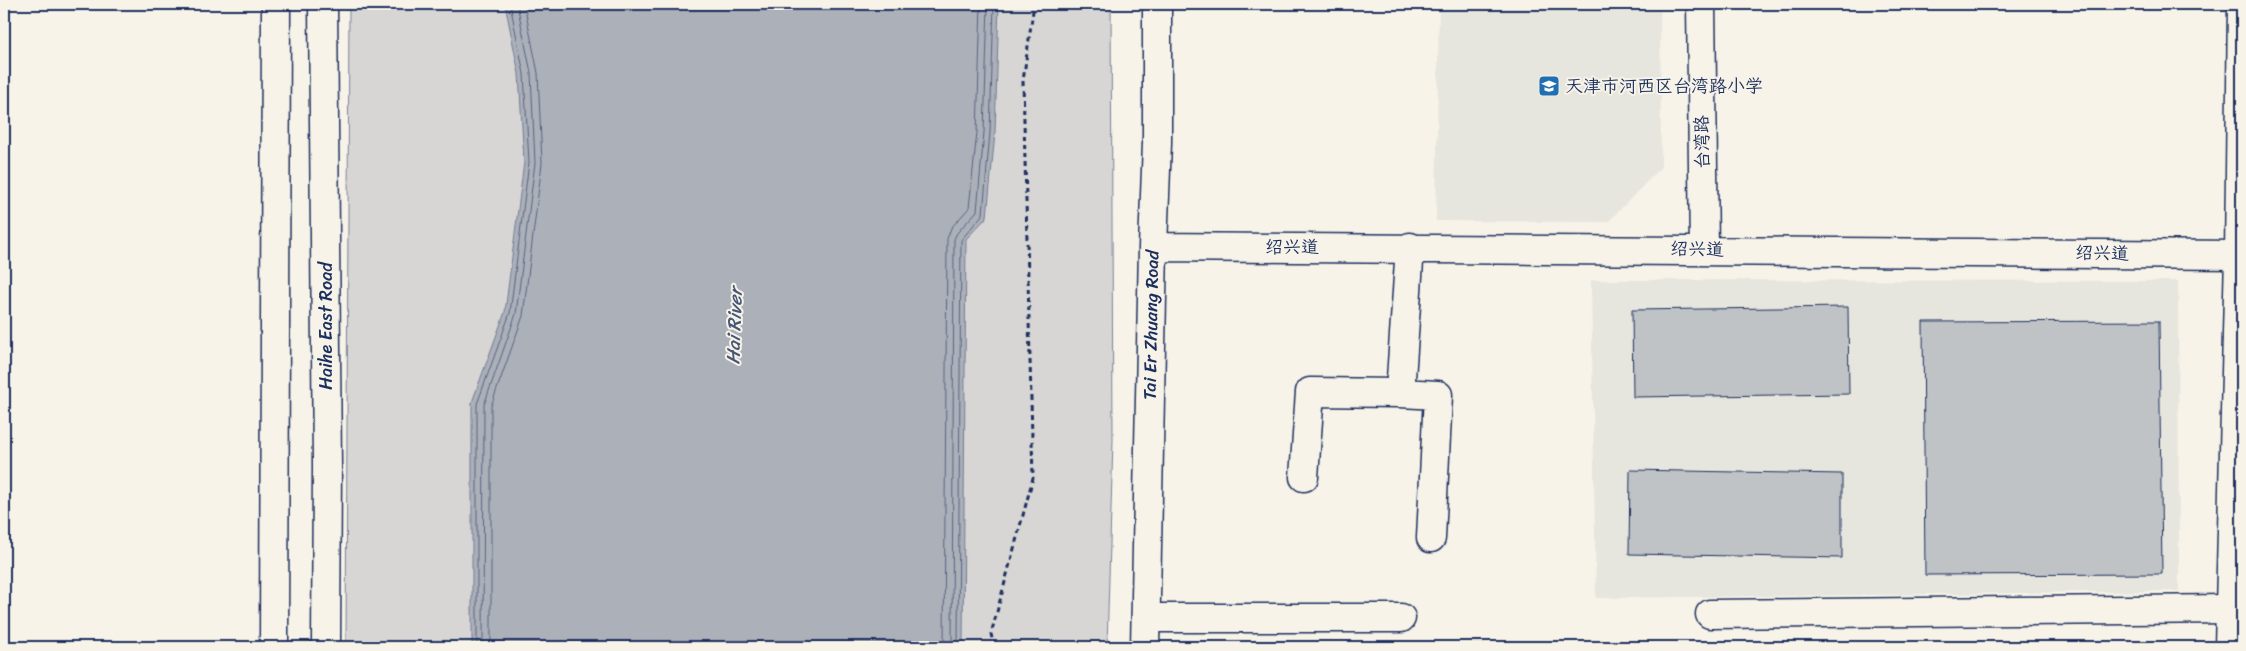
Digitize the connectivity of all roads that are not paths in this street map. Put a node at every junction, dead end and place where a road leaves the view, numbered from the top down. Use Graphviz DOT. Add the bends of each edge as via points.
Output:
graph roads {
  1 [pos="276,4"];
  2 [pos="323,4"];
  3 [pos="1157,4"];
  4 [pos="1701,4"];
  5 [pos="2242,4"];
  6 [pos="1153,246"];
  7 [pos="1410,247"];
  8 [pos="1704,250"];
  9 [pos="2241,255"];
  10 [pos="1400,393"];
  11 [pos="1304,477"];
  12 [pos="1431,538"];
  13 [pos="2230,609"];
  14 [pos="1710,614"];
  15 [pos="1146,618"];
  16 [pos="1401,618"];
  17 [pos="274,647"];
  18 [pos="326,647"];
  19 [pos="1145,647"];
  20 [pos="2229,647"];
  1 -- 17 [label="street"];
  2 -- 18 [label="street, Haihe East Road"];
  3 -- 6 [label="street, Tai Er Zhuang Road"];
  4 -- 8 [label="street, 台湾路"];
  5 -- 9 [label="street"];
  6 -- 7 [label="street, 绍兴道"];
  6 -- 15 [label="street, Tai Er Zhuang Road"];
  7 -- 8 [label="street, 绍兴道"];
  7 -- 10 [label="street"];
  8 -- 9 [label="street, 绍兴道"];
  9 -- 13 [label="street"];
  10 -- 11 [label="street" via="1310,392"];
  10 -- 12 [label="street" via="1438,395"];
  13 -- 14 [label="street"];
  13 -- 20 [label="street"];
  15 -- 16 [label="street"];
  15 -- 19 [label="street, Tai Er Zhuang Road"];
}
